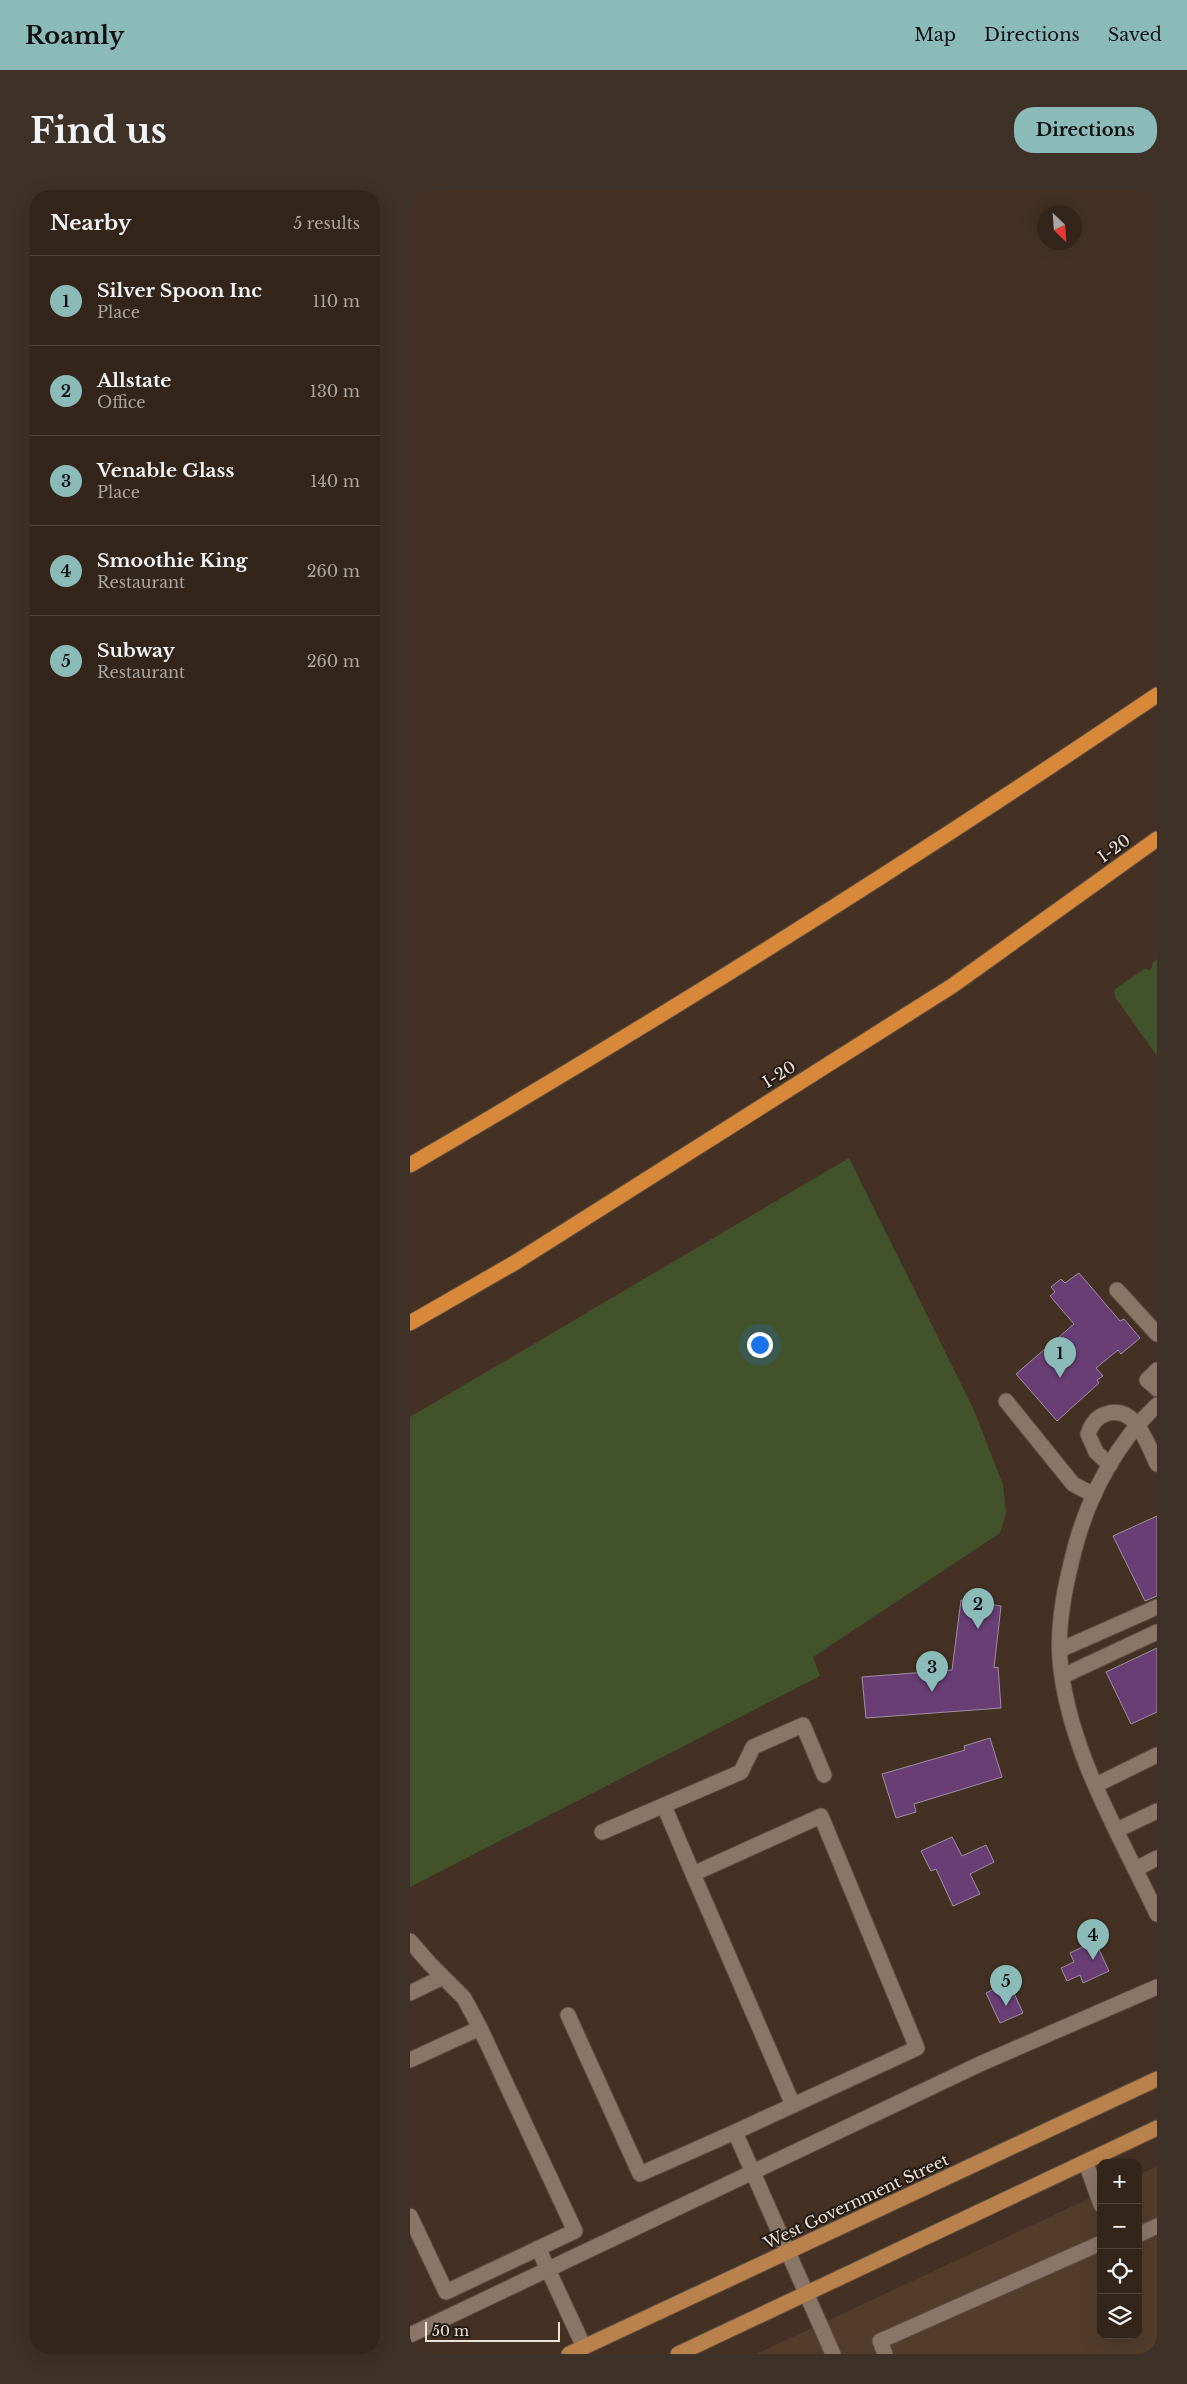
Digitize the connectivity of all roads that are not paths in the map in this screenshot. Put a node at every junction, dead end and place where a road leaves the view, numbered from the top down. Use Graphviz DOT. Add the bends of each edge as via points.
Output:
graph roads {
  1 [pos="1157,695"];
  2 [pos="1157,839"];
  3 [pos="410,1166"];
  4 [pos="1117,1290"];
  5 [pos="410,1323"];
  6 [pos="1157,1334"];
  7 [pos="1157,1370"];
  8 [pos="1157,1389"];
  9 [pos="1006,1401"];
  10 [pos="1157,1405"];
  11 [pos="1138,1425"];
  12 [pos="1157,1464"];
  13 [pos="1110,1466"];
  14 [pos="1094,1495"];
  15 [pos="1157,1607"];
  16 [pos="1157,1632"];
  17 [pos="1060,1650"];
  18 [pos="1063,1676"];
  19 [pos="1157,1755"];
  20 [pos="824,1775"];
  21 [pos="1096,1785"];
  22 [pos="664,1806"];
  23 [pos="1157,1811"];
  24 [pos="1117,1830"];
  25 [pos="602,1832"];
  26 [pos="1157,1858"];
  27 [pos="1136,1869"];
  28 [pos="693,1874"];
  29 [pos="1157,1914"];
  30 [pos="410,1941"];
  31 [pos="444,1977"];
  32 [pos="1157,1987"];
  33 [pos="410,1992"];
  34 [pos="568,2015"];
  35 [pos="480,2028"];
  36 [pos="410,2060"];
  37 [pos="1157,2079"];
  38 [pos="793,2104"];
  39 [pos="1157,2128"];
  40 [pos="735,2132"];
  41 [pos="1086,2163"];
  42 [pos="754,2172"];
  43 [pos="1101,2204"];
  44 [pos="410,2216"];
  45 [pos="1157,2226"];
  46 [pos="1142,2233"];
  47 [pos="1097,2245"];
  48 [pos="538,2248"];
  49 [pos="788,2252"];
  50 [pos="549,2270"];
  51 [pos="807,2294"];
  52 [pos="410,2335"];
  53 [pos="584,2347"];
  54 [pos="569,2354"];
  55 [pos="678,2354"];
  56 [pos="833,2354"];
  57 [pos="885,2354"];
  1 -- 3 [label="highway" via="669,1012"];
  2 -- 5 [label="highway, I-20" via="952,986 516,1262"];
  4 -- 6 [label="street"];
  7 -- 8 [label="street" via="1147,1380"];
  9 -- 14 [label="street" via="1073,1484"];
  10 -- 11 [label="street"];
  11 -- 12 [label="street"];
  11 -- 13 [label="street"];
  11 -- 13 [label="street" via="1129,1415 1120,1412 1106,1414 1091,1425 1090,1442"];
  13 -- 14 [label="street"];
  14 -- 17 [label="street" via="1081,1525 1068,1575"];
  15 -- 17 [label="street"];
  16 -- 18 [label="street"];
  17 -- 18 [label="street"];
  18 -- 21 [label="street" via="1080,1748"];
  19 -- 21 [label="street"];
  20 -- 22 [label="street" via="803,1725 753,1747 741,1772"];
  21 -- 24 [label="street"];
  22 -- 25 [label="street"];
  22 -- 28 [label="street"];
  23 -- 24 [label="street"];
  24 -- 27 [label="street"];
  26 -- 27 [label="street"];
  27 -- 29 [label="street"];
  28 -- 38 [label="street"];
  28 -- 38 [label="street" via="821,1816 917,2048"];
  30 -- 31 [label="street"];
  31 -- 33 [label="street"];
  31 -- 35 [label="street" via="464,1998"];
  32 -- 42 [label="street" via="980,2064"];
  34 -- 40 [label="street" via="640,2174"];
  35 -- 36 [label="street"];
  35 -- 48 [label="street" via="575,2231"];
  37 -- 49 [label="main road, West Government Street"];
  38 -- 40 [label="street"];
  39 -- 41 [label="main road"];
  40 -- 42 [label="street"];
  41 -- 43 [label="street"];
  41 -- 51 [label="main road"];
  42 -- 49 [label="street"];
  42 -- 50 [label="street"];
  44 -- 48 [label="street" via="446,2292"];
  45 -- 46 [label="street"];
  47 -- 57 [label="street" via="880,2341"];
  48 -- 50 [label="street"];
  49 -- 51 [label="street"];
  49 -- 53 [label="main road, West Government Street"];
  50 -- 52 [label="street"];
  50 -- 53 [label="street"];
  51 -- 55 [label="main road"];
  51 -- 56 [label="street"];
  53 -- 54 [label="main road, West Government Street"];
}
